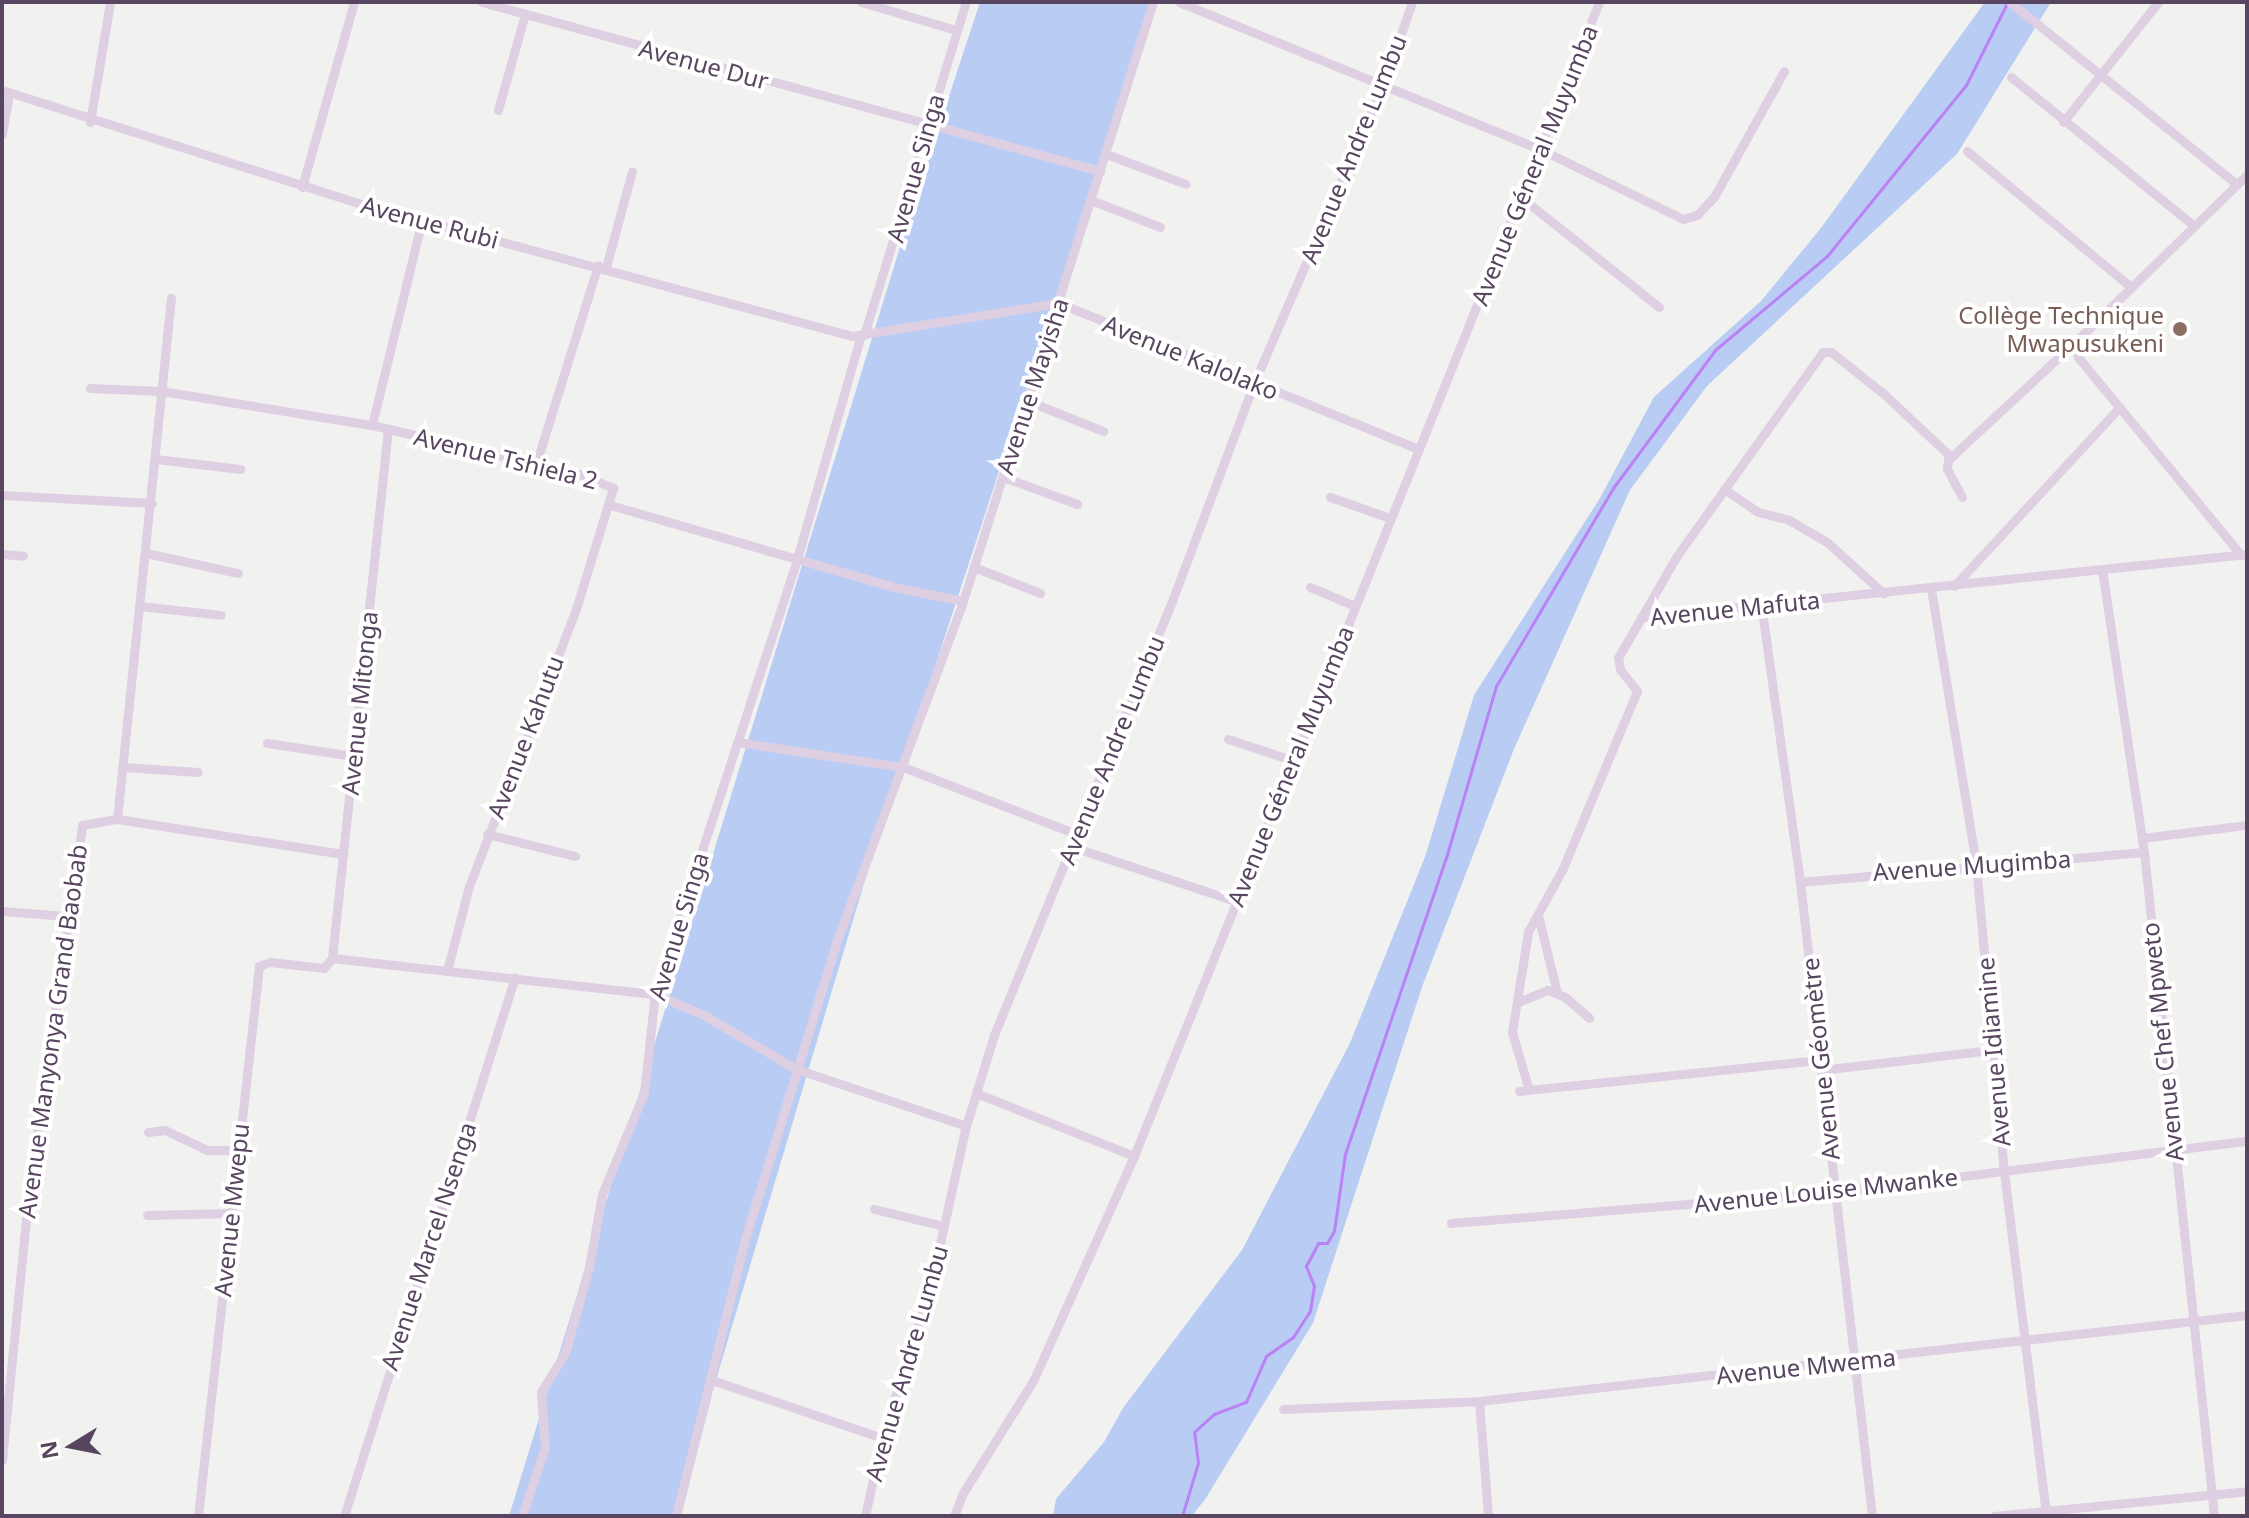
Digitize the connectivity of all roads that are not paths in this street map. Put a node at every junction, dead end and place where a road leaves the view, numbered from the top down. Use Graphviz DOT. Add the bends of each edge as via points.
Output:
graph roads {
  1 [pos="110,2"];
  2 [pos="354,2"];
  3 [pos="482,2"];
  4 [pos="861,2"];
  5 [pos="966,2"];
  6 [pos="1153,2"];
  7 [pos="1179,2"];
  8 [pos="1412,2"];
  9 [pos="1599,2"];
  10 [pos="2010,2"];
  11 [pos="2158,2"];
  12 [pos="525,14"];
  13 [pos="956,30"];
  14 [pos="1784,71"];
  15 [pos="2101,73"];
  16 [pos="2011,77"];
  17 [pos="1383,85"];
  18 [pos="6,92"];
  19 [pos="498,110"];
  20 [pos="90,122"];
  21 [pos="2063,122"];
  22 [pos="926,125"];
  23 [pos="2,134"];
  24 [pos="1542,150"];
  25 [pos="1967,151"];
  26 [pos="1106,154"];
  27 [pos="632,171"];
  28 [pos="1100,171"];
  29 [pos="2247,175"];
  30 [pos="2235,183"];
  31 [pos="1186,184"];
  32 [pos="302,187"];
  33 [pos="1522,198"];
  34 [pos="1091,200"];
  35 [pos="422,220"];
  36 [pos="2193,225"];
  37 [pos="1160,227"];
  38 [pos="602,266"];
  39 [pos="2131,287"];
  40 [pos="171,298"];
  41 [pos="1059,303"];
  42 [pos="1659,307"];
  43 [pos="862,335"];
  44 [pos="2074,343"];
  45 [pos="1254,383"];
  46 [pos="90,388"];
  47 [pos="161,391"];
  48 [pos="1028,401"];
  49 [pos="2120,407"];
  50 [pos="372,425"];
  51 [pos="388,429"];
  52 [pos="1103,431"];
  53 [pos="1418,449"];
  54 [pos="1951,457"];
  55 [pos="156,459"];
  56 [pos="536,464"];
  57 [pos="240,469"];
  58 [pos="1003,477"];
  59 [pos="1724,489"];
  60 [pos="2,495"];
  61 [pos="1330,497"];
  62 [pos="1962,497"];
  63 [pos="152,503"];
  64 [pos="1077,504"];
  65 [pos="610,505"];
  66 [pos="1390,518"];
  67 [pos="146,553"];
  68 [pos="2,554"];
  69 [pos="2244,554"];
  70 [pos="23,556"];
  71 [pos="797,559"];
  72 [pos="974,567"];
  73 [pos="2102,569"];
  74 [pos="238,573"];
  75 [pos="1954,586"];
  76 [pos="1310,587"];
  77 [pos="1931,589"];
  78 [pos="1040,593"];
  79 [pos="1883,593"];
  80 [pos="963,601"];
  81 [pos="1761,604"];
  82 [pos="140,606"];
  83 [pos="1355,606"];
  84 [pos="221,615"];
  85 [pos="1641,617"];
  86 [pos="1228,739"];
  87 [pos="737,742"];
  88 [pos="267,743"];
  89 [pos="353,756"];
  90 [pos="1292,760"];
  91 [pos="123,767"];
  92 [pos="903,767"];
  93 [pos="198,772"];
  94 [pos="117,819"];
  95 [pos="2247,825"];
  96 [pos="487,834"];
  97 [pos="1077,834"];
  98 [pos="2142,838"];
  99 [pos="1073,847"];
  100 [pos="2144,852"];
  101 [pos="343,854"];
  102 [pos="575,856"];
  103 [pos="1976,865"];
  104 [pos="1800,882"];
  105 [pos="1235,901"];
  106 [pos="2,911"];
  107 [pos="1538,915"];
  108 [pos="65,916"];
  109 [pos="332,958"];
  110 [pos="447,971"];
  111 [pos="515,977"];
  112 [pos="1557,993"];
  113 [pos="655,994"];
  114 [pos="1518,1002"];
  115 [pos="1589,1018"];
  116 [pos="1991,1050"];
  117 [pos="1821,1065"];
  118 [pos="796,1069"];
  119 [pos="976,1093"];
  120 [pos="966,1126"];
  121 [pos="148,1132"];
  122 [pos="2247,1141"];
  123 [pos="238,1150"];
  124 [pos="2173,1152"];
  125 [pos="1134,1156"];
  126 [pos="2004,1172"];
  127 [pos="1835,1192"];
  128 [pos="874,1209"];
  129 [pos="231,1213"];
  130 [pos="147,1215"];
  131 [pos="1451,1223"];
  132 [pos="944,1226"];
  133 [pos="2247,1315"];
  134 [pos="2192,1322"];
  135 [pos="2024,1341"];
  136 [pos="1854,1361"];
  137 [pos="712,1380"];
  138 [pos="1479,1401"];
  139 [pos="1283,1409"];
  140 [pos="882,1438"];
  141 [pos="2,1460"];
  142 [pos="2247,1491"];
  143 [pos="2211,1494"];
  144 [pos="2045,1512"];
  145 [pos="198,1516"];
  146 [pos="344,1516"];
  147 [pos="522,1516"];
  148 [pos="676,1516"];
  149 [pos="865,1516"];
  150 [pos="954,1516"];
  151 [pos="1488,1516"];
  152 [pos="1872,1516"];
  153 [pos="1994,1516"];
  154 [pos="2214,1516"];
  1 -- 20 [label="street"];
  2 -- 32 [label="street"];
  3 -- 12 [label="street, Avenue Dur"];
  4 -- 13 [label="street"];
  5 -- 13 [label="street, Avenue Singa"];
  6 -- 26 [label="street, Avenue Mayisha"];
  7 -- 17 [label="street"];
  8 -- 17 [label="street, Avenue Andre Lumbu"];
  9 -- 24 [label="street, Avenue Géneral Muyumba"];
  10 -- 15 [label="street"];
  11 -- 15 [label="street"];
  12 -- 19 [label="street"];
  12 -- 22 [label="street, Avenue Dur"];
  13 -- 22 [label="street, Avenue Singa"];
  14 -- 24 [label="street" via="1714,197 1693,217 1678,218"];
  15 -- 21 [label="street"];
  15 -- 30 [label="street"];
  16 -- 21 [label="street"];
  17 -- 24 [label="street"];
  17 -- 45 [label="street, Avenue Andre Lumbu"];
  18 -- 20 [label="street, Avenue Rubi"];
  18 -- 23 [label="street"];
  20 -- 32 [label="street, Avenue Rubi"];
  21 -- 36 [label="street"];
  22 -- 28 [label="street, Avenue Dur"];
  22 -- 43 [label="street, Avenue Singa"];
  24 -- 33 [label="street, Avenue Géneral Muyumba"];
  25 -- 39 [label="street"];
  26 -- 28 [label="street, Avenue Mayisha"];
  26 -- 31 [label="street"];
  27 -- 38 [label="street"];
  28 -- 34 [label="street, Avenue Mayisha"];
  29 -- 30 [label="street"];
  30 -- 36 [label="street"];
  32 -- 35 [label="street, Avenue Rubi"];
  33 -- 42 [label="street"];
  33 -- 53 [label="street, Avenue Géneral Muyumba"];
  34 -- 37 [label="street"];
  34 -- 41 [label="street, Avenue Mayisha"];
  35 -- 38 [label="street, Avenue Rubi"];
  35 -- 50 [label="street"];
  36 -- 39 [label="street"];
  38 -- 43 [label="street, Avenue Rubi"];
  38 -- 56 [label="street"];
  39 -- 44 [label="street"];
  40 -- 47 [label="street"];
  41 -- 43 [label="street"];
  41 -- 45 [label="street, Avenue Kalolako"];
  41 -- 48 [label="street, Avenue Mayisha"];
  43 -- 71 [label="street, Avenue Singa"];
  44 -- 49 [label="street" via="2078,357"];
  44 -- 54 [label="street"];
  45 -- 53 [label="street, Avenue Kalolako"];
  45 -- 97 [label="street, Avenue Andre Lumbu"];
  46 -- 47 [label="street, Avenue Tshiela 2"];
  47 -- 50 [label="street, Avenue Tshiela 2"];
  47 -- 55 [label="street"];
  48 -- 52 [label="street"];
  48 -- 58 [label="street, Avenue Mayisha"];
  49 -- 69 [label="street"];
  49 -- 75 [label="street"];
  50 -- 51 [label="street, Avenue Tshiela 2"];
  51 -- 56 [label="street, Avenue Tshiela 2"];
  51 -- 89 [label="street, Avenue Mitonga"];
  53 -- 66 [label="street, Avenue Géneral Muyumba"];
  54 -- 59 [label="street" via="1884,394 1826,351"];
  54 -- 62 [label="street" via="1947,469"];
  55 -- 57 [label="street"];
  55 -- 63 [label="street"];
  56 -- 65 [label="street, Avenue Tshiela 2" via="610,484"];
  58 -- 64 [label="street"];
  58 -- 72 [label="street, Avenue Mayisha"];
  59 -- 79 [label="street" via="1758,512 1789,520 1827,542"];
  59 -- 85 [label="street"];
  60 -- 63 [label="street"];
  61 -- 66 [label="street"];
  63 -- 67 [label="street"];
  65 -- 71 [label="street, Avenue Tshiela 2"];
  65 -- 96 [label="street, Avenue Kahutu" via="576,609"];
  66 -- 83 [label="street, Avenue Géneral Muyumba"];
  67 -- 74 [label="street"];
  67 -- 82 [label="street"];
  68 -- 70 [label="street"];
  69 -- 73 [label="street, Avenue Mafuta"];
  71 -- 80 [label="street, Avenue Tshiela 2"];
  71 -- 87 [label="street, Avenue Singa"];
  72 -- 78 [label="street"];
  72 -- 80 [label="street, Avenue Mayisha"];
  73 -- 75 [label="street, Avenue Mafuta"];
  73 -- 98 [label="street, Avenue Chef Mpweto"];
  75 -- 77 [label="street, Avenue Mafuta"];
  76 -- 83 [label="street"];
  77 -- 79 [label="street, Avenue Mafuta"];
  77 -- 103 [label="street, Avenue Idiamine"];
  79 -- 81 [label="street, Avenue Mafuta"];
  80 -- 92 [label="street, Avenue Mayisha"];
  81 -- 85 [label="street, Avenue Mafuta"];
  81 -- 104 [label="street, Avenue Géomètre"];
  82 -- 84 [label="street"];
  82 -- 91 [label="street"];
  83 -- 90 [label="street, Avenue Géneral Muyumba"];
  85 -- 107 [label="street, Avenue Mafuta" via="1618,662 1637,691"];
  86 -- 90 [label="street"];
  87 -- 92 [label="street"];
  87 -- 113 [label="street, Avenue Singa"];
  88 -- 89 [label="street"];
  89 -- 101 [label="street, Avenue Mitonga"];
  90 -- 105 [label="street, Avenue Géneral Muyumba"];
  91 -- 93 [label="street"];
  91 -- 94 [label="street"];
  92 -- 97 [label="street"];
  92 -- 118 [label="street, Avenue Mayisha" via="836,943"];
  94 -- 101 [label="street"];
  94 -- 108 [label="street, Avenue Manyonya Grand Baobab" via="82,825"];
  95 -- 98 [label="street"];
  96 -- 102 [label="street"];
  96 -- 110 [label="street, Avenue Kahutu"];
  97 -- 99 [label="street, Avenue Andre Lumbu"];
  98 -- 100 [label="street, Avenue Chef Mpweto"];
  99 -- 105 [label="street"];
  99 -- 119 [label="street, Avenue Andre Lumbu" via="994,1035"];
  100 -- 103 [label="street, Avenue Mugimba"];
  100 -- 124 [label="street, Avenue Chef Mpweto"];
  101 -- 109 [label="street, Avenue Mitonga"];
  103 -- 104 [label="street, Avenue Mugimba"];
  103 -- 116 [label="street, Avenue Idiamine"];
  104 -- 117 [label="street, Avenue Géomètre"];
  105 -- 125 [label="street, Avenue Géneral Muyumba"];
  106 -- 108 [label="street"];
  107 -- 112 [label="street"];
  107 -- 114 [label="street, Avenue Mafuta" via="1527,938"];
  108 -- 141 [label="street, Avenue Manyonya Grand Baobab" via="29,1189"];
  109 -- 110 [label="street"];
  109 -- 123 [label="street, Avenue Mwepu" via="328,967 319,968 259,966"];
  110 -- 111 [label="street"];
  111 -- 113 [label="street"];
  111 -- 146 [label="street, Avenue Marcel Nsenga"];
  112 -- 114 [label="street" via="1538,991"];
  112 -- 115 [label="street"];
  113 -- 118 [label="street" via="704,1015"];
  113 -- 147 [label="street, Avenue Singa" via="644,1093 602,1194 593,1253 565,1353 541,1392 545,1447"];
  114 -- 117 [label="street, Avenue Mafuta" via="1513,1042 1524,1091"];
  116 -- 117 [label="street"];
  116 -- 126 [label="street, Avenue Idiamine"];
  117 -- 127 [label="street, Avenue Géomètre"];
  118 -- 120 [label="street"];
  118 -- 137 [label="street, Avenue Mayisha" via="746,1236"];
  119 -- 120 [label="street, Avenue Andre Lumbu"];
  119 -- 125 [label="street"];
  120 -- 132 [label="street, Avenue Andre Lumbu"];
  121 -- 123 [label="street" via="165,1130 207,1150"];
  122 -- 124 [label="street, Avenue Louise Mwanke"];
  123 -- 129 [label="street, Avenue Mwepu"];
  124 -- 126 [label="street, Avenue Louise Mwanke"];
  124 -- 134 [label="street, Avenue Chef Mpweto"];
  125 -- 150 [label="street, Avenue Géneral Muyumba" via="1033,1381"];
  126 -- 127 [label="street, Avenue Louise Mwanke"];
  126 -- 135 [label="street, Avenue Idiamine"];
  127 -- 131 [label="street, Avenue Louise Mwanke"];
  127 -- 136 [label="street, Avenue Géomètre"];
  128 -- 132 [label="street"];
  129 -- 130 [label="street"];
  129 -- 145 [label="street, Avenue Mwepu"];
  132 -- 140 [label="street, Avenue Andre Lumbu"];
  133 -- 134 [label="street, Avenue Mwema"];
  134 -- 135 [label="street, Avenue Mwema"];
  134 -- 143 [label="street, Avenue Chef Mpweto"];
  135 -- 136 [label="street, Avenue Mwema"];
  135 -- 144 [label="street, Avenue Idiamine"];
  136 -- 138 [label="street, Avenue Mwema"];
  136 -- 152 [label="street, Avenue Géomètre"];
  137 -- 140 [label="street"];
  137 -- 148 [label="street, Avenue Mayisha"];
  138 -- 139 [label="street, Avenue Mwema"];
  138 -- 151 [label="street"];
  140 -- 149 [label="street, Avenue Andre Lumbu"];
  142 -- 143 [label="street"];
  143 -- 144 [label="street"];
  143 -- 154 [label="street, Avenue Chef Mpweto"];
  144 -- 153 [label="street"];
}
